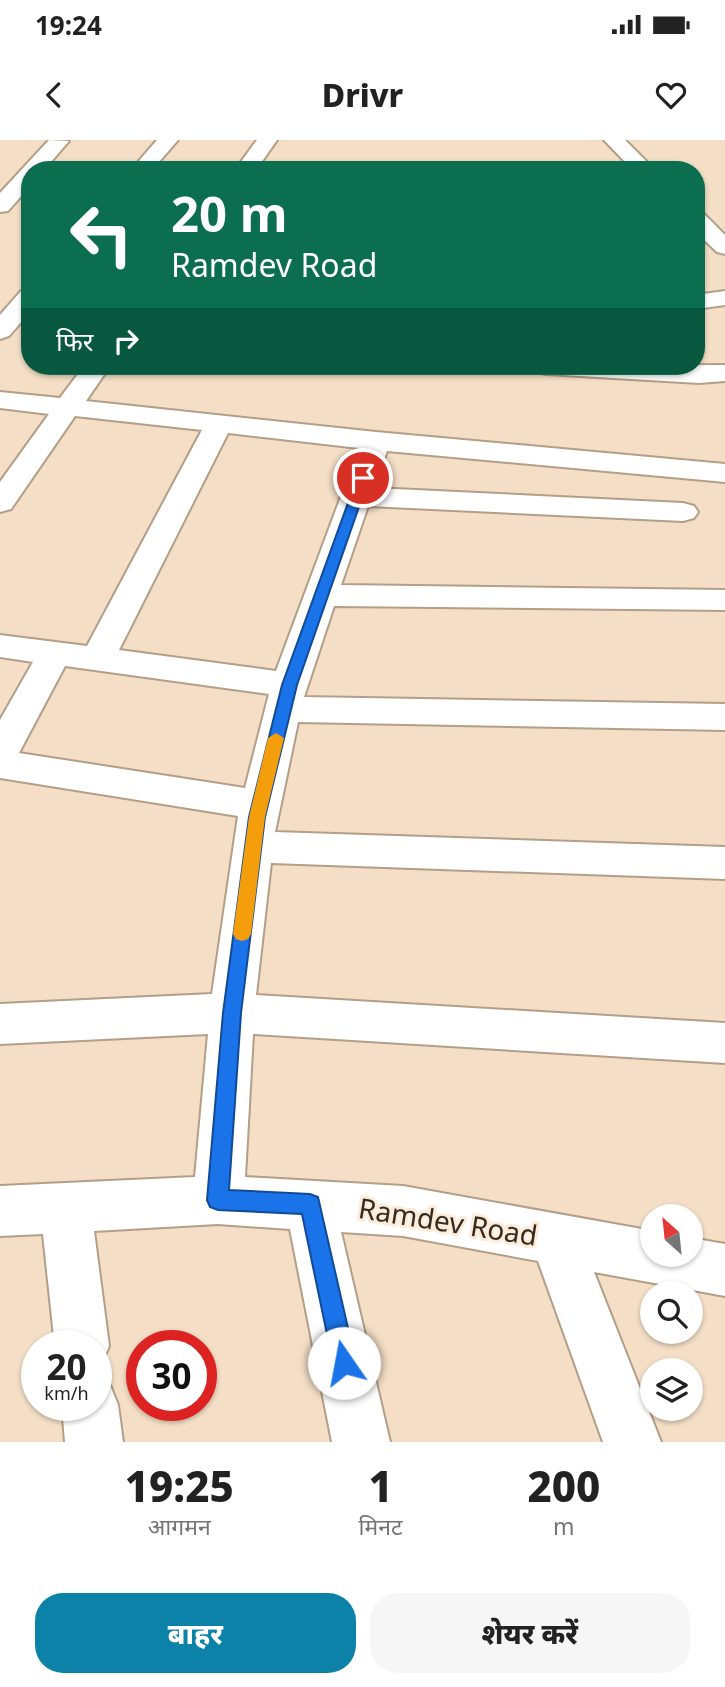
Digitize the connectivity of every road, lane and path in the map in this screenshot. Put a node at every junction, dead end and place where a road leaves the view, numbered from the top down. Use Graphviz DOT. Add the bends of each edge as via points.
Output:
graph roads {
  1 [pos="168,140"];
  2 [pos="267,140"];
  3 [pos="614,140"];
  4 [pos="60,141"];
  5 [pos="41,161"];
  6 [pos="149,161"];
  7 [pos="251,161"];
  8 [pos="636,161"];
  9 [pos="21,187"];
  10 [pos="7,209"];
  11 [pos="705,228"];
  12 [pos="725,247"];
  13 [pos="725,298"];
  14 [pos="705,301"];
  15 [pos="21,306"];
  16 [pos="0,331"];
  17 [pos="725,373"];
  18 [pos="90,375"];
  19 [pos="705,375"];
  20 [pos="0,400"];
  21 [pos="65,407"];
  22 [pos="219,424"];
  23 [pos="376,441"];
  24 [pos="725,473"];
  25 [pos="356,496"];
  26 [pos="0,503"];
  27 [pos="682,512"];
  28 [pos="322,594"];
  29 [pos="725,600"];
  30 [pos="0,646"];
  31 [pos="55,653"];
  32 [pos="97,659"];
  33 [pos="286,697"];
  34 [pos="725,717"];
  35 [pos="0,753"];
  36 [pos="0,764"];
  37 [pos="260,805"];
  38 [pos="254,848"];
  39 [pos="725,863"];
  40 [pos="232,1013"];
  41 [pos="0,1024"];
  42 [pos="725,1043"];
  43 [pos="218,1200"];
  44 [pos="310,1205"];
  45 [pos="65,1207"];
  46 [pos="0,1211"];
  47 [pos="556,1239"];
  48 [pos="725,1270"];
  49 [pos="80,1330"];
  50 [pos="92,1421"];
  51 [pos="94,1442"];
  52 [pos="362,1442"];
  53 [pos="632,1442"];
  1 -- 6 [label="street"];
  2 -- 7 [label="street"];
  3 -- 8 [label="street"];
  4 -- 5 [label="street"];
  9 -- 10 [label="street"];
  11 -- 12 [label="street"];
  13 -- 14 [label="street"];
  15 -- 16 [label="street"];
  17 -- 19 [label="street"];
  18 -- 21 [label="street"];
  20 -- 21 [label="street"];
  21 -- 22 [label="street"];
  21 -- 26 [label="street"];
  22 -- 23 [label="street"];
  22 -- 32 [label="street"];
  23 -- 24 [label="street"];
  23 -- 25 [label="street"];
  25 -- 27 [label="street"];
  25 -- 28 [label="street"];
  28 -- 29 [label="street"];
  28 -- 33 [label="street"];
  30 -- 31 [label="street"];
  31 -- 32 [label="street"];
  31 -- 35 [label="street"];
  32 -- 33 [label="street"];
  33 -- 34 [label="street"];
  33 -- 37 [label="street"];
  36 -- 37 [label="street"];
  37 -- 38 [label="street"];
  38 -- 39 [label="street"];
  38 -- 40 [label="street"];
  40 -- 41 [label="street"];
  40 -- 42 [label="street"];
  40 -- 43 [label="street"];
  43 -- 44 [label="street, Ramdev Road"];
  43 -- 45 [label="street, Ramdev Road"];
  44 -- 47 [label="street, Ramdev Road" via="403,1211"];
  44 -- 52 [label="street"];
  45 -- 46 [label="street, Ramdev Road"];
  45 -- 49 [label="street"];
  47 -- 48 [label="street, Ramdev Road"];
  47 -- 53 [label="street"];
  50 -- 51 [label="street"];
}
